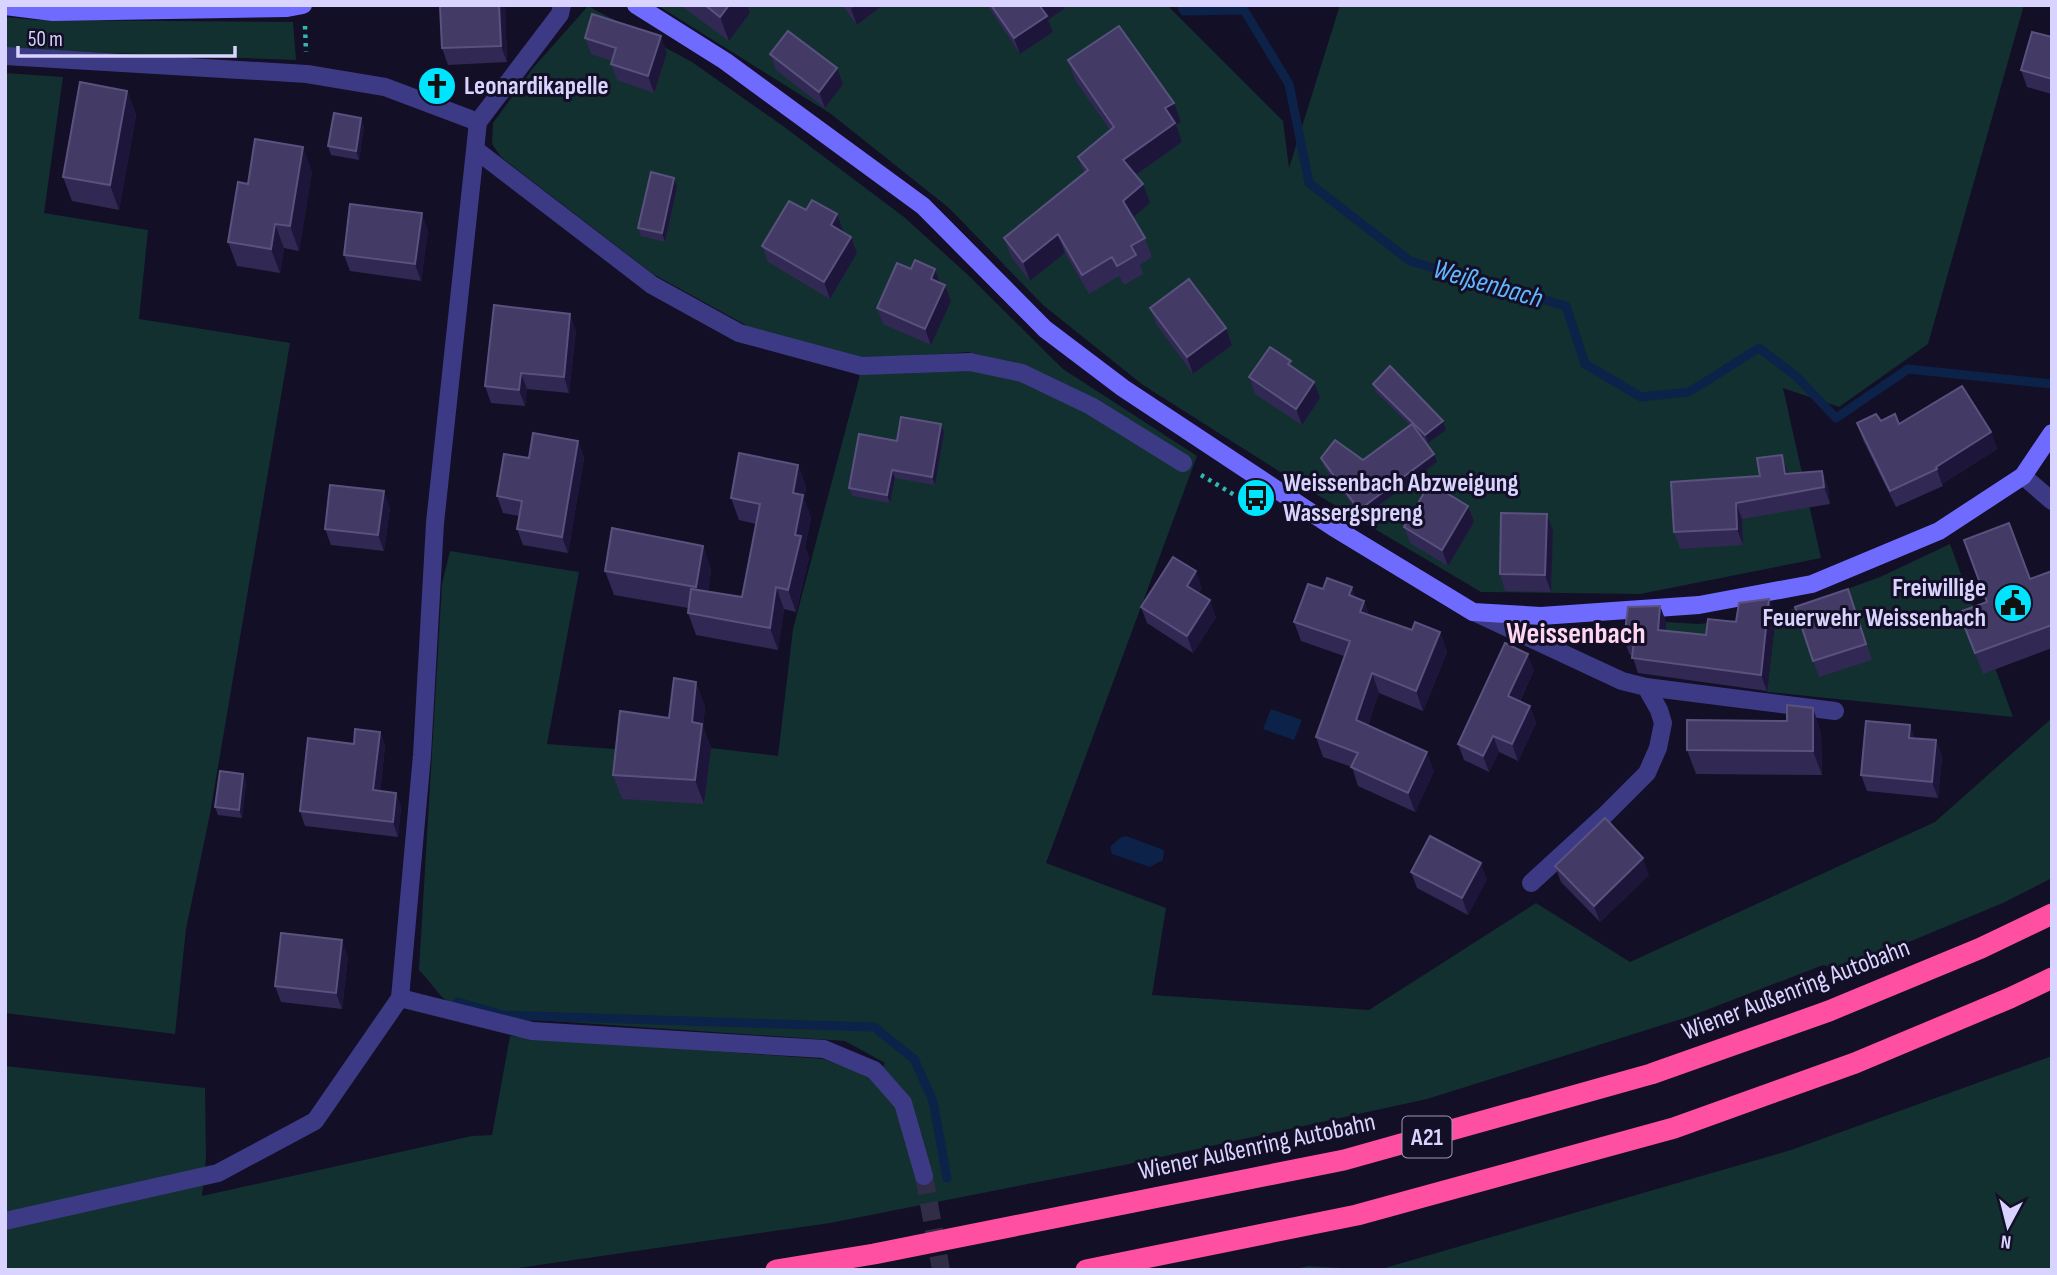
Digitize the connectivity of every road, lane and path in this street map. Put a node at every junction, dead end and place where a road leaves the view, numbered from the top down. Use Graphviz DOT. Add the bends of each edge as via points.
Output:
graph roads {
  1 [pos="562,5"];
  2 [pos="636,5"];
  3 [pos="5,6"];
  4 [pos="304,12"];
  5 [pos="5,56"];
  6 [pos="307,74"];
  7 [pos="478,122"];
  8 [pos="476,150"];
  9 [pos="2052,433"];
  10 [pos="1183,463"];
  11 [pos="2023,475"];
  12 [pos="2052,500"];
  13 [pos="1473,612"];
  14 [pos="1646,687"];
  15 [pos="1835,711"];
  16 [pos="1531,883"];
  17 [pos="2052,914"];
  18 [pos="2052,978"];
  19 [pos="400,998"];
  20 [pos="924,1176"];
  21 [pos="5,1221"];
  22 [pos="776,1270"];
  23 [pos="1086,1270"];
  1 -- 7 [label="street" via="560,14"];
  2 -- 13 [label="street" via="725,61 923,206 1045,329 1123,388 1333,527"];
  3 -- 4 [label="street" via="53,12 273,8"];
  4 -- 6 [label="path"];
  5 -- 6 [label="street"];
  6 -- 7 [label="street" via="385,87"];
  7 -- 8 [label="street"];
  8 -- 10 [label="street" via="652,285 739,333 861,366 970,362 1022,373 1091,406"];
  8 -- 19 [label="street" via="435,523 422,755"];
  9 -- 11 [label="street"];
  11 -- 12 [label="street"];
  11 -- 13 [label="street" via="1939,531 1812,583 1699,605 1541,616"];
  13 -- 14 [label="street" via="1622,681"];
  14 -- 15 [label="street"];
  14 -- 16 [label="street" via="1663,723 1647,773"];
  17 -- 22 [label="highway, Wiener Außenring Autobahn / A21" via="1829,1011 1676,1065 1357,1157"];
  18 -- 23 [label="highway, A21" via="1856,1063 1674,1128 1357,1215"];
  19 -- 20 [label="street" via="532,1031 824,1049 874,1070 903,1103"];
  19 -- 21 [label="street" via="315,1121 218,1174"];
}
